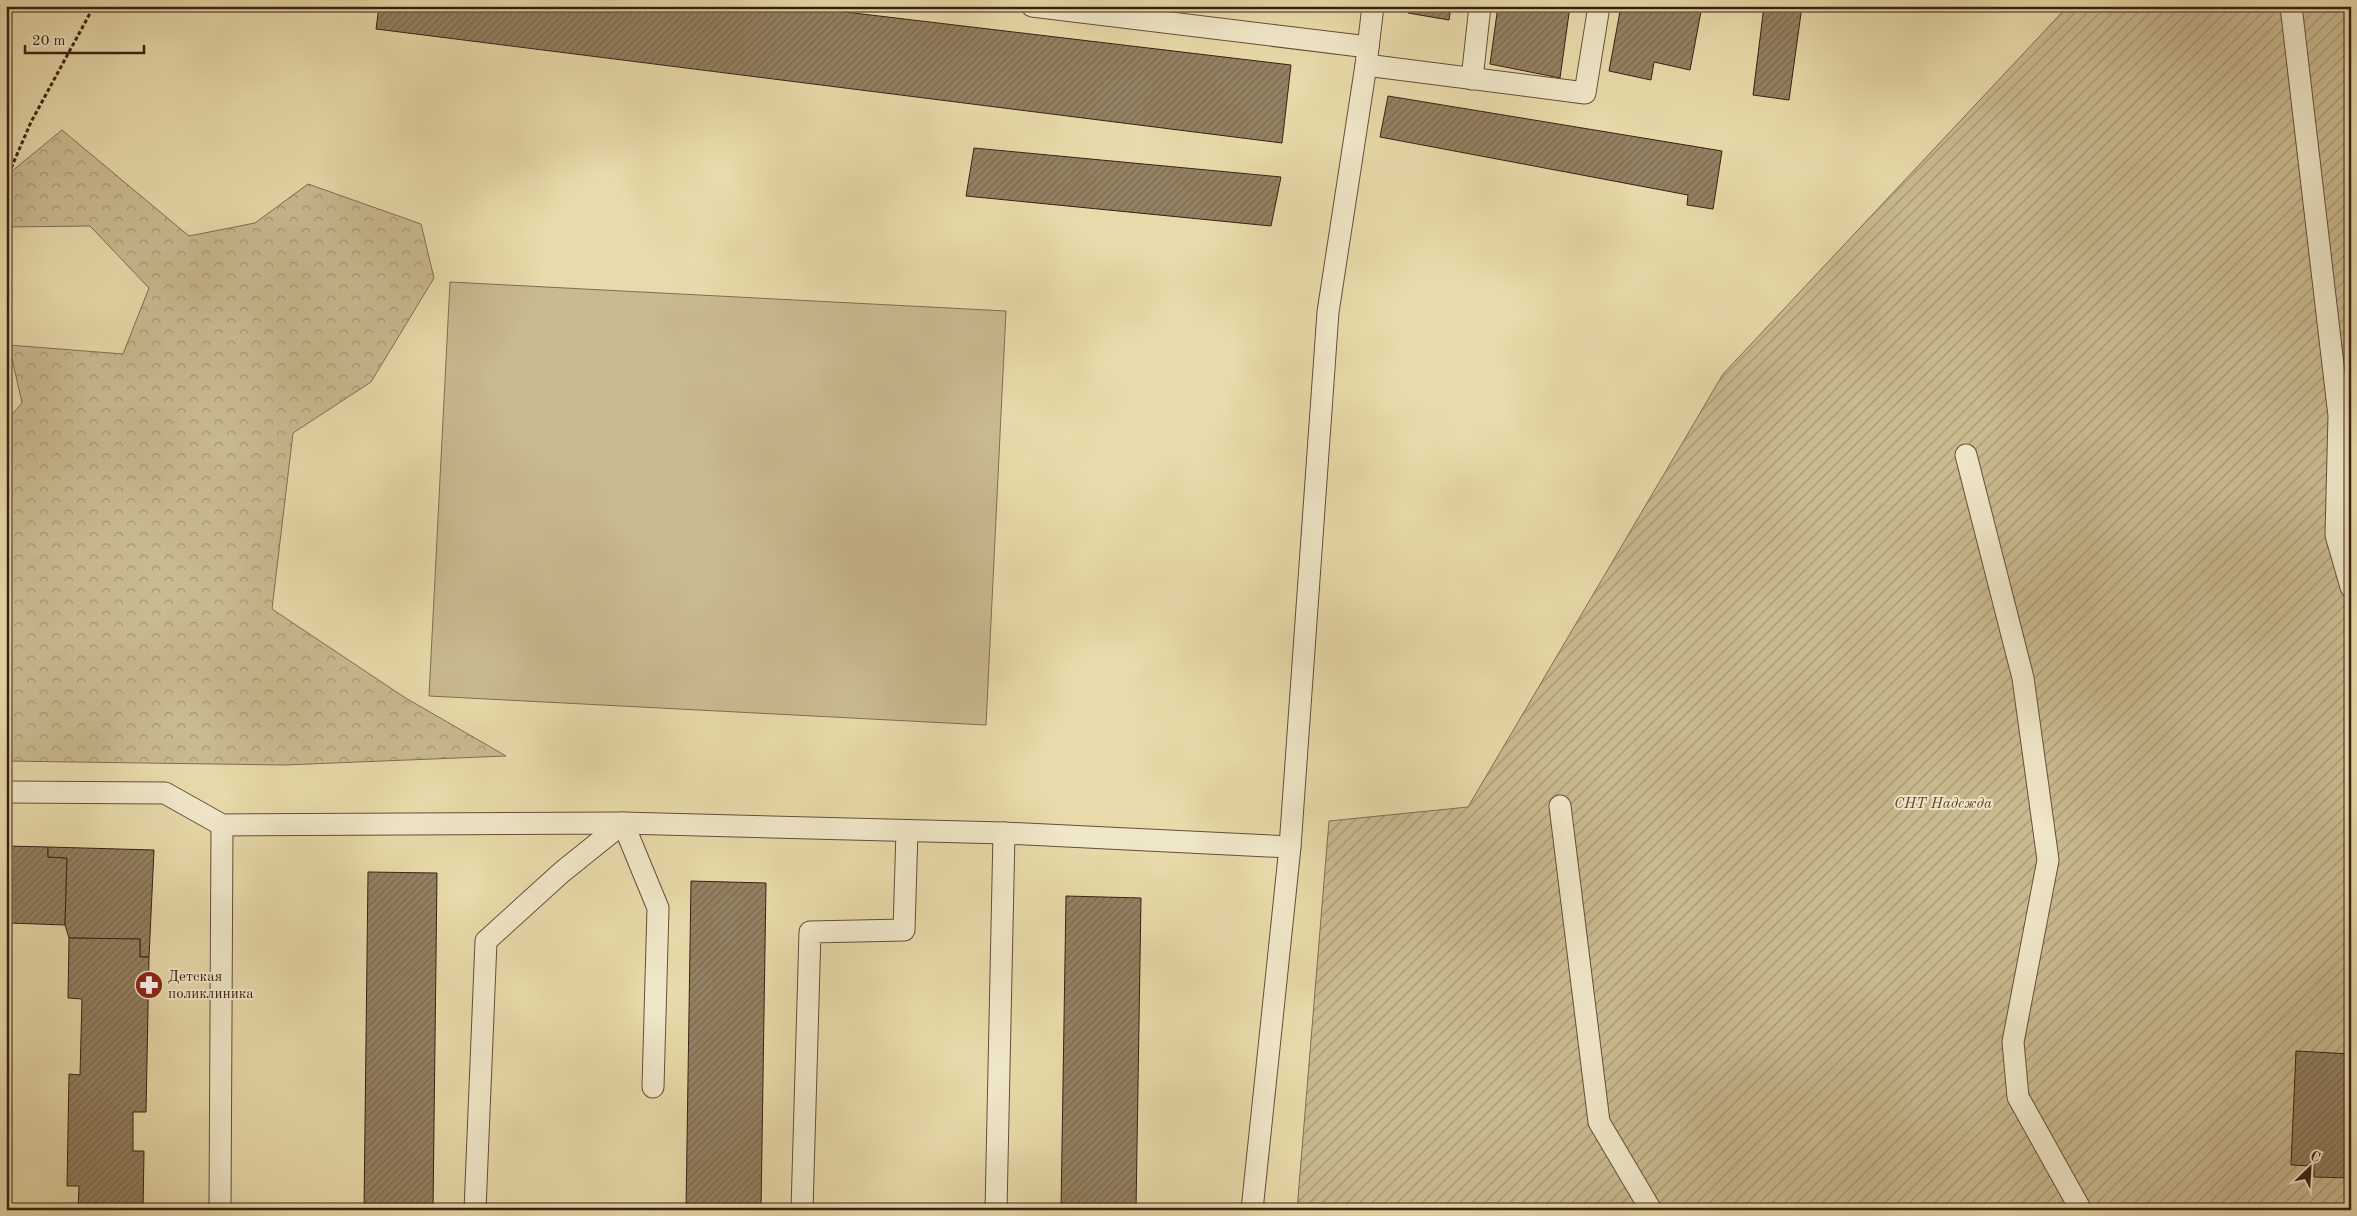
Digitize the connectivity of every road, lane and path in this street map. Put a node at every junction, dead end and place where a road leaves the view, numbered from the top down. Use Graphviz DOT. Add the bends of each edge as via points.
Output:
graph roads {
  1 [pos="94,6"];
  2 [pos="1032,6"];
  3 [pos="1373,6"];
  4 [pos="1480,6"];
  5 [pos="1599,6"];
  6 [pos="2291,6"];
  7 [pos="1367,56"];
  8 [pos="1472,79"];
  9 [pos="6,180"];
  10 [pos="1966,456"];
  11 [pos="2351,587"];
  12 [pos="6,792"];
  13 [pos="1560,806"];
  14 [pos="623,823"];
  15 [pos="222,825"];
  16 [pos="907,831"];
  17 [pos="1004,833"];
  18 [pos="1290,847"];
  19 [pos="653,1087"];
  20 [pos="220,1210"];
  21 [pos="475,1210"];
  22 [pos="802,1210"];
  23 [pos="996,1210"];
  24 [pos="1252,1210"];
  25 [pos="1651,1210"];
  26 [pos="2082,1210"];
  1 -- 9 [label="path" via="31,122"];
  2 -- 7 [label="lane"];
  3 -- 7 [label="lane"];
  4 -- 8 [label="lane"];
  5 -- 8 [label="lane" via="1585,93"];
  6 -- 11 [label="lane" via="2339,416 2336,535"];
  7 -- 8 [label="lane"];
  7 -- 18 [label="lane" via="1328,312"];
  10 -- 26 [label="lane" via="2023,678 2048,860 2012,1042 2018,1097"];
  12 -- 15 [label="lane" via="165,793"];
  13 -- 25 [label="lane" via="1599,1122"];
  14 -- 15 [label="lane"];
  14 -- 16 [label="lane"];
  14 -- 19 [label="lane" via="658,908"];
  14 -- 21 [label="lane" via="562,872 486,941"];
  15 -- 20 [label="lane"];
  16 -- 17 [label="lane"];
  16 -- 22 [label="lane" via="904,930 810,932"];
  17 -- 18 [label="lane"];
  17 -- 23 [label="lane"];
  18 -- 24 [label="lane"];
}
